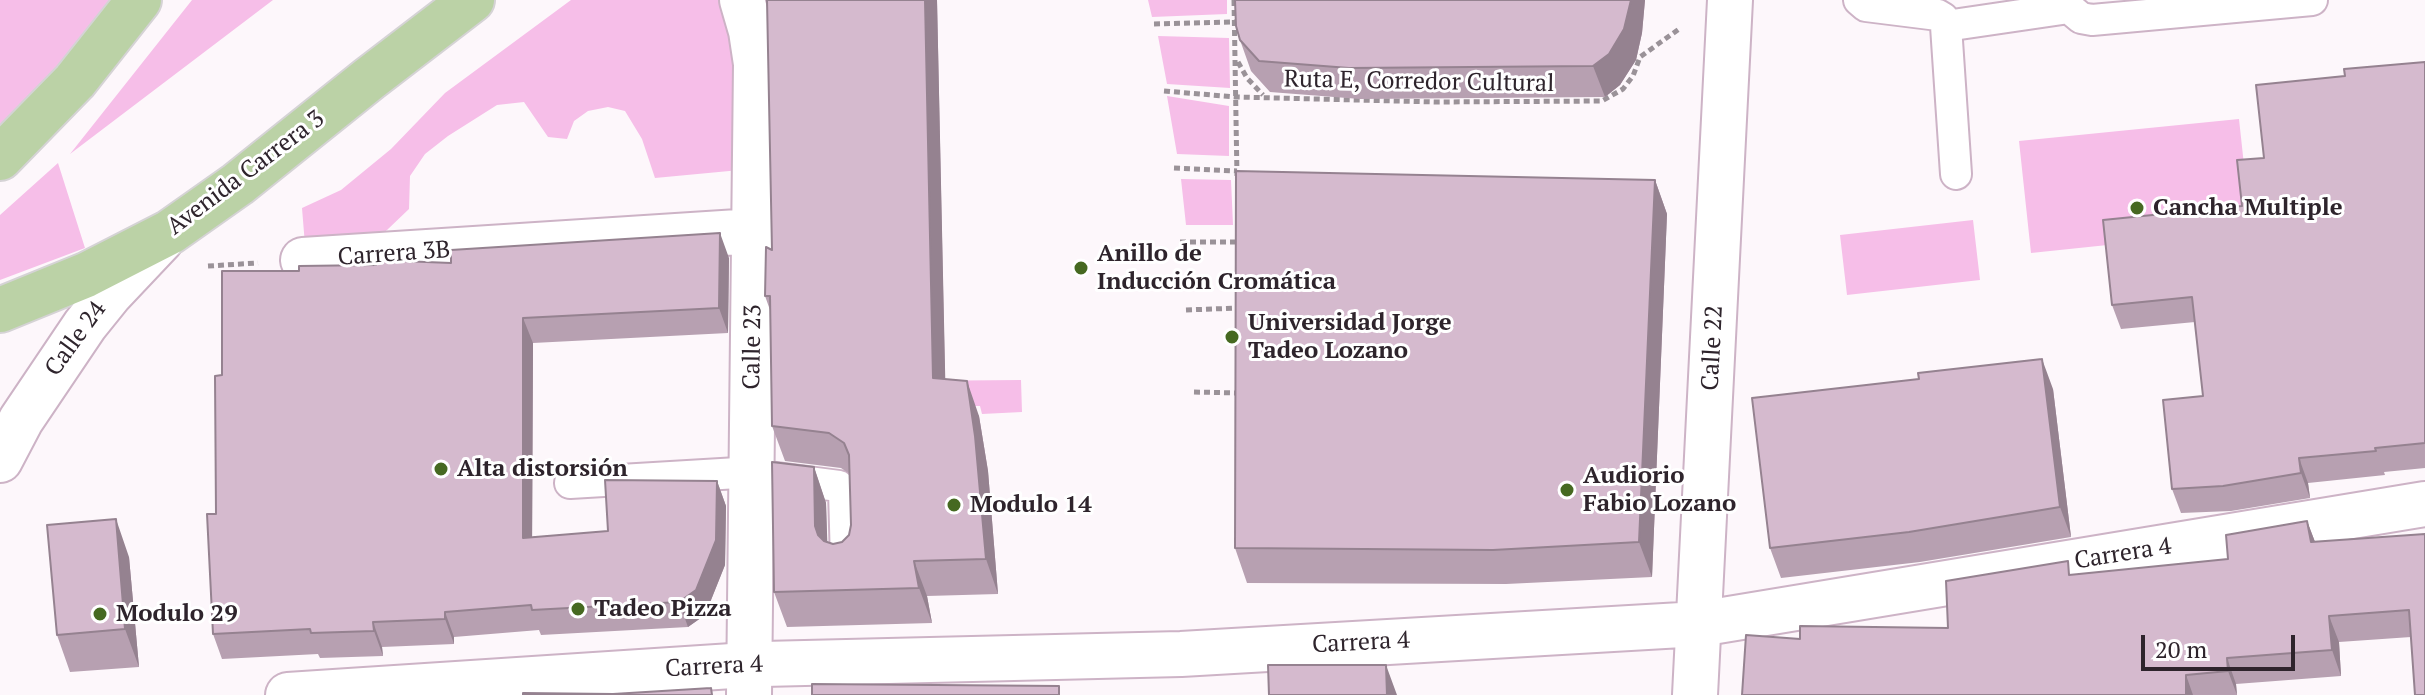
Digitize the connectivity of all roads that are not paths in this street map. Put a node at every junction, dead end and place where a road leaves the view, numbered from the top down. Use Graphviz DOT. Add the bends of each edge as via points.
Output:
graph roads {
  1 [pos="139,0"];
  2 [pos="472,0"];
  3 [pos="742,0"];
  4 [pos="1730,0"];
  5 [pos="1859,0"];
  6 [pos="2312,0"];
  7 [pos="2068,4"];
  8 [pos="1946,26"];
  9 [pos="0,158"];
  10 [pos="1956,174"];
  11 [pos="754,231"];
  12 [pos="170,232"];
  13 [pos="303,260"];
  14 [pos="0,310"];
  15 [pos="0,460"];
  16 [pos="752,473"];
  17 [pos="570,483"];
  18 [pos="2425,504"];
  19 [pos="846,561"];
  20 [pos="1699,624"];
  21 [pos="749,680"];
  22 [pos="288,695"];
  23 [pos="1695,695"];
  1 -- 9 [label="main road" via="75,81"];
  2 -- 12 [label="main road, Avenida Carrera 3"];
  3 -- 11 [label="street, Calle 23" via="756,64"];
  4 -- 20 [label="street, Calle 22"];
  5 -- 8 [label="lane" via="1866,6 1938,15"];
  6 -- 7 [label="lane" via="2092,20 2081,18"];
  7 -- 8 [label="lane"];
  8 -- 10 [label="lane"];
  11 -- 13 [label="street, Carrera 3B"];
  11 -- 16 [label="street, Calle 23"];
  12 -- 14 [label="main road, Avenida Carrera 3" via="86,275"];
  12 -- 15 [label="street, Calle 24" via="85,325"];
  16 -- 17 [label="lane"];
  16 -- 19 [label="lane" via="839,486 844,491"];
  16 -- 21 [label="street, Calle 23"];
  18 -- 20 [label="street, Carrera 4"];
  20 -- 21 [label="street, Carrera 4"];
  20 -- 23 [label="street, Calle 22"];
  21 -- 22 [label="street, Carrera 4"];
}
